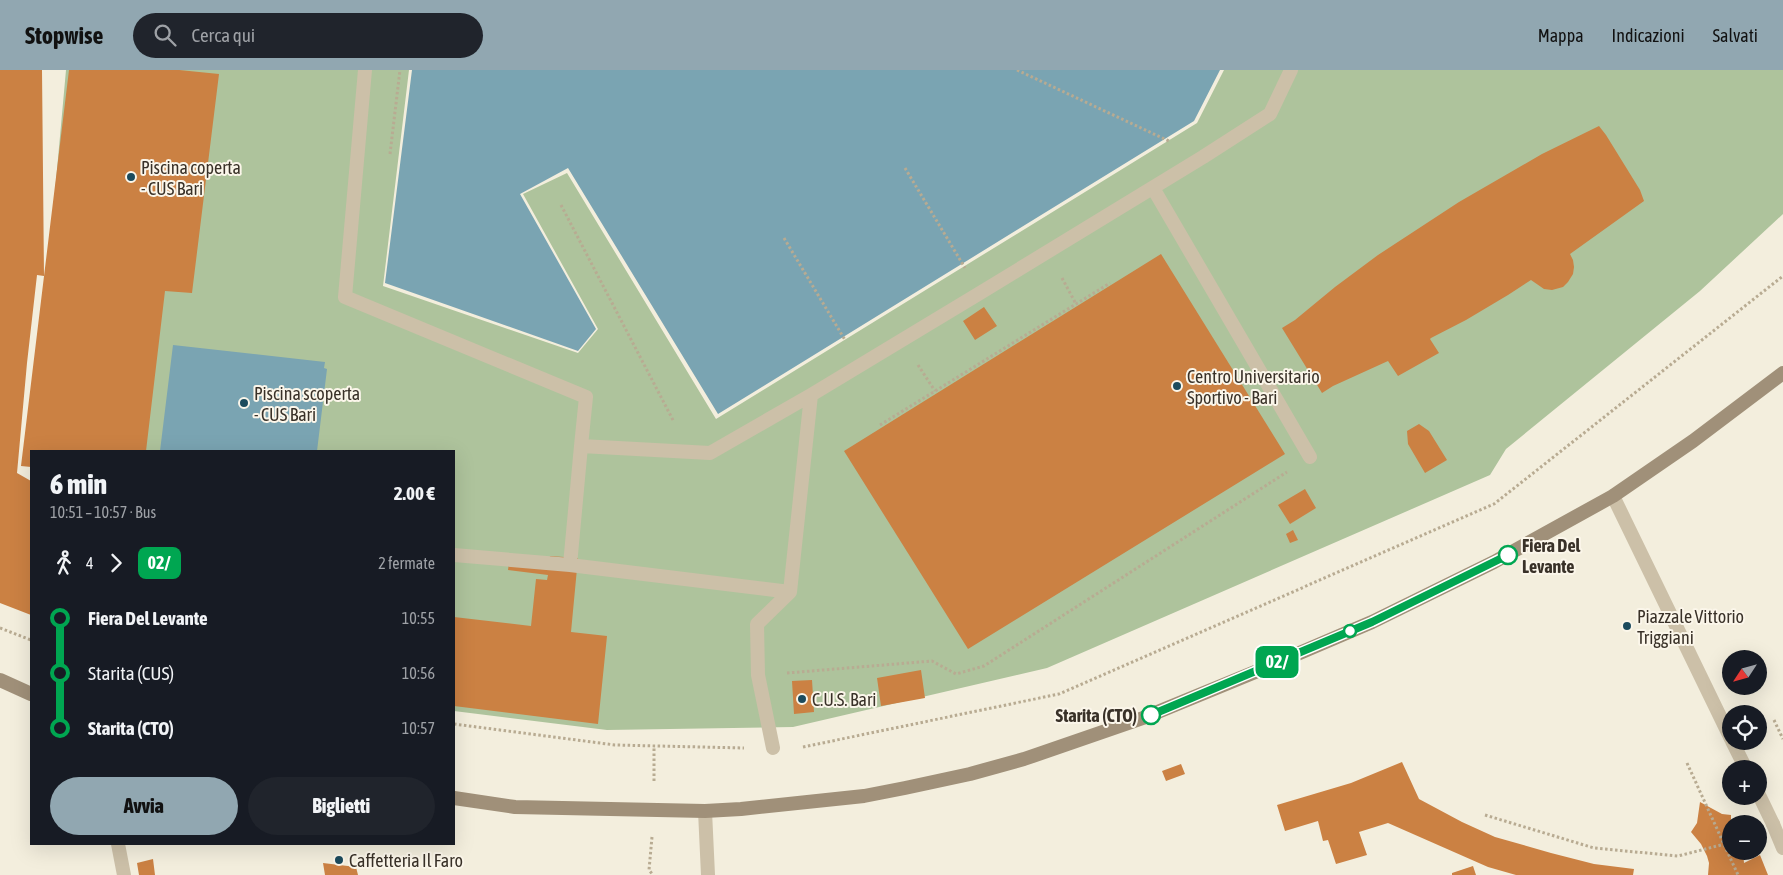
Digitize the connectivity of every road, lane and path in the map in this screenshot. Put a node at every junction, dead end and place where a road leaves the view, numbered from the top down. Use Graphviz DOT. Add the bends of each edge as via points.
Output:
graph roads {
  1 [pos="365,70"];
  2 [pos="1017,70"];
  3 [pos="1291,70"];
  4 [pos="1203,157"];
  5 [pos="904,168"];
  6 [pos="1154,188"];
  7 [pos="561,205"];
  8 [pos="784,238"];
  9 [pos="1783,276"];
  10 [pos="1110,283"];
  11 [pos="1066,286"];
  12 [pos="980,293"];
  13 [pos="1076,304"];
  14 [pos="860,365"];
  15 [pos="923,373"];
  16 [pos="1783,373"];
  17 [pos="935,391"];
  18 [pos="811,395"];
  19 [pos="880,425"];
  20 [pos="581,446"];
  21 [pos="690,452"];
  22 [pos="1310,457"];
  23 [pos="1613,496"];
  24 [pos="455,555"];
  25 [pos="570,565"];
  26 [pos="790,592"];
  27 [pos="0,628"];
  28 [pos="30,640"];
  29 [pos="758,675"];
  30 [pos="0,680"];
  31 [pos="30,694"];
  32 [pos="1722,719"];
  33 [pos="1774,720"];
  34 [pos="455,724"];
  35 [pos="1783,739"];
  36 [pos="802,747"];
  37 [pos="773,748"];
  38 [pos="1687,763"];
  39 [pos="455,798"];
  40 [pos="1764,805"];
  41 [pos="704,811"];
  42 [pos="1485,815"];
  43 [pos="1722,838"];
  44 [pos="118,845"];
  45 [pos="1722,845"];
  46 [pos="1783,848"];
  47 [pos="1732,860"];
  48 [pos="124,875"];
  49 [pos="708,875"];
  50 [pos="1738,875"];
  1 -- 20 [label="street" via="345,297 586,397"];
  2 -- 4 [label="path"];
  3 -- 4 [label="street" via="1270,114"];
  4 -- 6 [label="street"];
  5 -- 12 [label="path"];
  6 -- 12 [label="street"];
  6 -- 22 [label="street"];
  7 -- 21 [label="path"];
  8 -- 14 [label="path"];
  9 -- 36 [label="path" via="1494,504 1059,694"];
  10 -- 13 [label="path"];
  11 -- 13 [label="path"];
  12 -- 14 [label="street"];
  13 -- 17 [label="path"];
  14 -- 18 [label="street"];
  15 -- 17 [label="path"];
  16 -- 23 [label="main road"];
  17 -- 19 [label="path"];
  18 -- 21 [label="street" via="710,453"];
  18 -- 26 [label="street"];
  20 -- 21 [label="street"];
  20 -- 25 [label="street"];
  22 -- 29 [label="path" via="984,666 956,674 932,661"];
  23 -- 32 [label="street"];
  23 -- 41 [label="main road" via="1494,562 1381,618 1143,718 1024,759 905,788 864,796"];
  24 -- 25 [label="street"];
  25 -- 26 [label="street"];
  26 -- 29 [label="street" via="757,624"];
  27 -- 28 [label="path"];
  29 -- 37 [label="street"];
  30 -- 31 [label="main road"];
  33 -- 35 [label="path"];
  34 -- 37 [label="path" via="615,745"];
  38 -- 43 [label="path"];
  39 -- 41 [label="main road" via="515,807"];
  40 -- 46 [label="street"];
  41 -- 49 [label="street"];
  42 -- 45 [label="path" via="1594,848 1678,856"];
  44 -- 48 [label="street"];
  47 -- 50 [label="path"];
}
